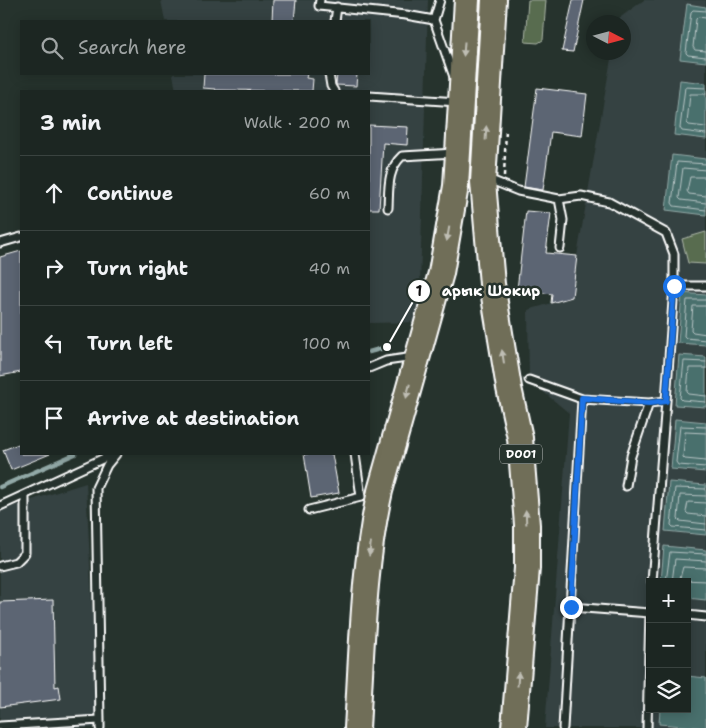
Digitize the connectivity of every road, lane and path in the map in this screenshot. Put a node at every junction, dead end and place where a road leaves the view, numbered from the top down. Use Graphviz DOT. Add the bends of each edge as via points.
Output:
graph roads {
  1 [pos="320,0"];
  2 [pos="440,0"];
  3 [pos="468,0"];
  4 [pos="497,7"];
  5 [pos="337,8"];
  6 [pos="335,20"];
  7 [pos="434,20"];
  8 [pos="329,75"];
  9 [pos="333,90"];
  10 [pos="370,96"];
  11 [pos="461,101"];
  12 [pos="458,153"];
  13 [pos="483,179"];
  14 [pos="559,199"];
  15 [pos="388,208"];
  16 [pos="20,237"];
  17 [pos="0,243"];
  18 [pos="560,248"];
  19 [pos="674,286"];
  20 [pos="706,286"];
  21 [pos="417,356"];
  22 [pos="370,368"];
  23 [pos="530,380"];
  24 [pos="582,398"];
  25 [pos="666,401"];
  26 [pos="649,403"];
  27 [pos="113,455"];
  28 [pos="114,455"];
  29 [pos="355,455"];
  30 [pos="626,486"];
  31 [pos="25,495"];
  32 [pos="0,506"];
  33 [pos="309,510"];
  34 [pos="0,566"];
  35 [pos="652,578"];
  36 [pos="571,607"];
  37 [pos="646,612"];
  38 [pos="691,616"];
  39 [pos="706,617"];
  40 [pos="650,623"];
  41 [pos="100,720"];
  42 [pos="0,726"];
  43 [pos="100,728"];
  44 [pos="357,728"];
  45 [pos="514,728"];
  46 [pos="563,728"];
  47 [pos="647,728"];
  1 -- 5 [label="lane" via="319,6"];
  2 -- 7 [label="lane"];
  3 -- 11 [label="highway, one-way"];
  13 -- 4 [label="highway, D001, one-way"];
  5 -- 6 [label="lane"];
  5 -- 7 [label="lane"];
  7 -- 11 [label="lane"];
  8 -- 9 [label="lane"];
  10 -- 11 [label="lane"];
  11 -- 12 [label="highway"];
  12 -- 15 [label="lane" via="402,156 394,164 389,181"];
  12 -- 21 [label="highway, one-way" via="456,186 441,273"];
  13 -- 14 [label="lane" via="518,191"];
  45 -- 13 [label="highway, D001, one-way" via="527,568 526,526 520,438 508,388 492,284"];
  14 -- 18 [label="lane" via="563,220"];
  14 -- 19 [label="lane" via="581,196 609,202 666,233 674,254"];
  16 -- 17 [label="lane"];
  19 -- 20 [label="lane"];
  19 -- 25 [label="lane"];
  21 -- 22 [label="lane" via="386,361"];
  21 -- 44 [label="highway, one-way" via="373,522"];
  23 -- 24 [label="lane"];
  24 -- 26 [label="lane"];
  24 -- 36 [label="lane"];
  25 -- 26 [label="lane"];
  25 -- 35 [label="lane"];
  26 -- 30 [label="lane" via="631,456"];
  27 -- 31 [label="lane"];
  28 -- 41 [label="lane" via="96,488"];
  29 -- 33 [label="lane" via="360,497"];
  31 -- 32 [label="lane"];
  31 -- 34 [label="lane" via="25,553 16,562"];
  36 -- 37 [label="lane"];
  36 -- 46 [label="lane"];
  38 -- 39 [label="lane"];
  40 -- 47 [label="lane"];
  41 -- 42 [label="lane"];
  41 -- 43 [label="lane"];
}
